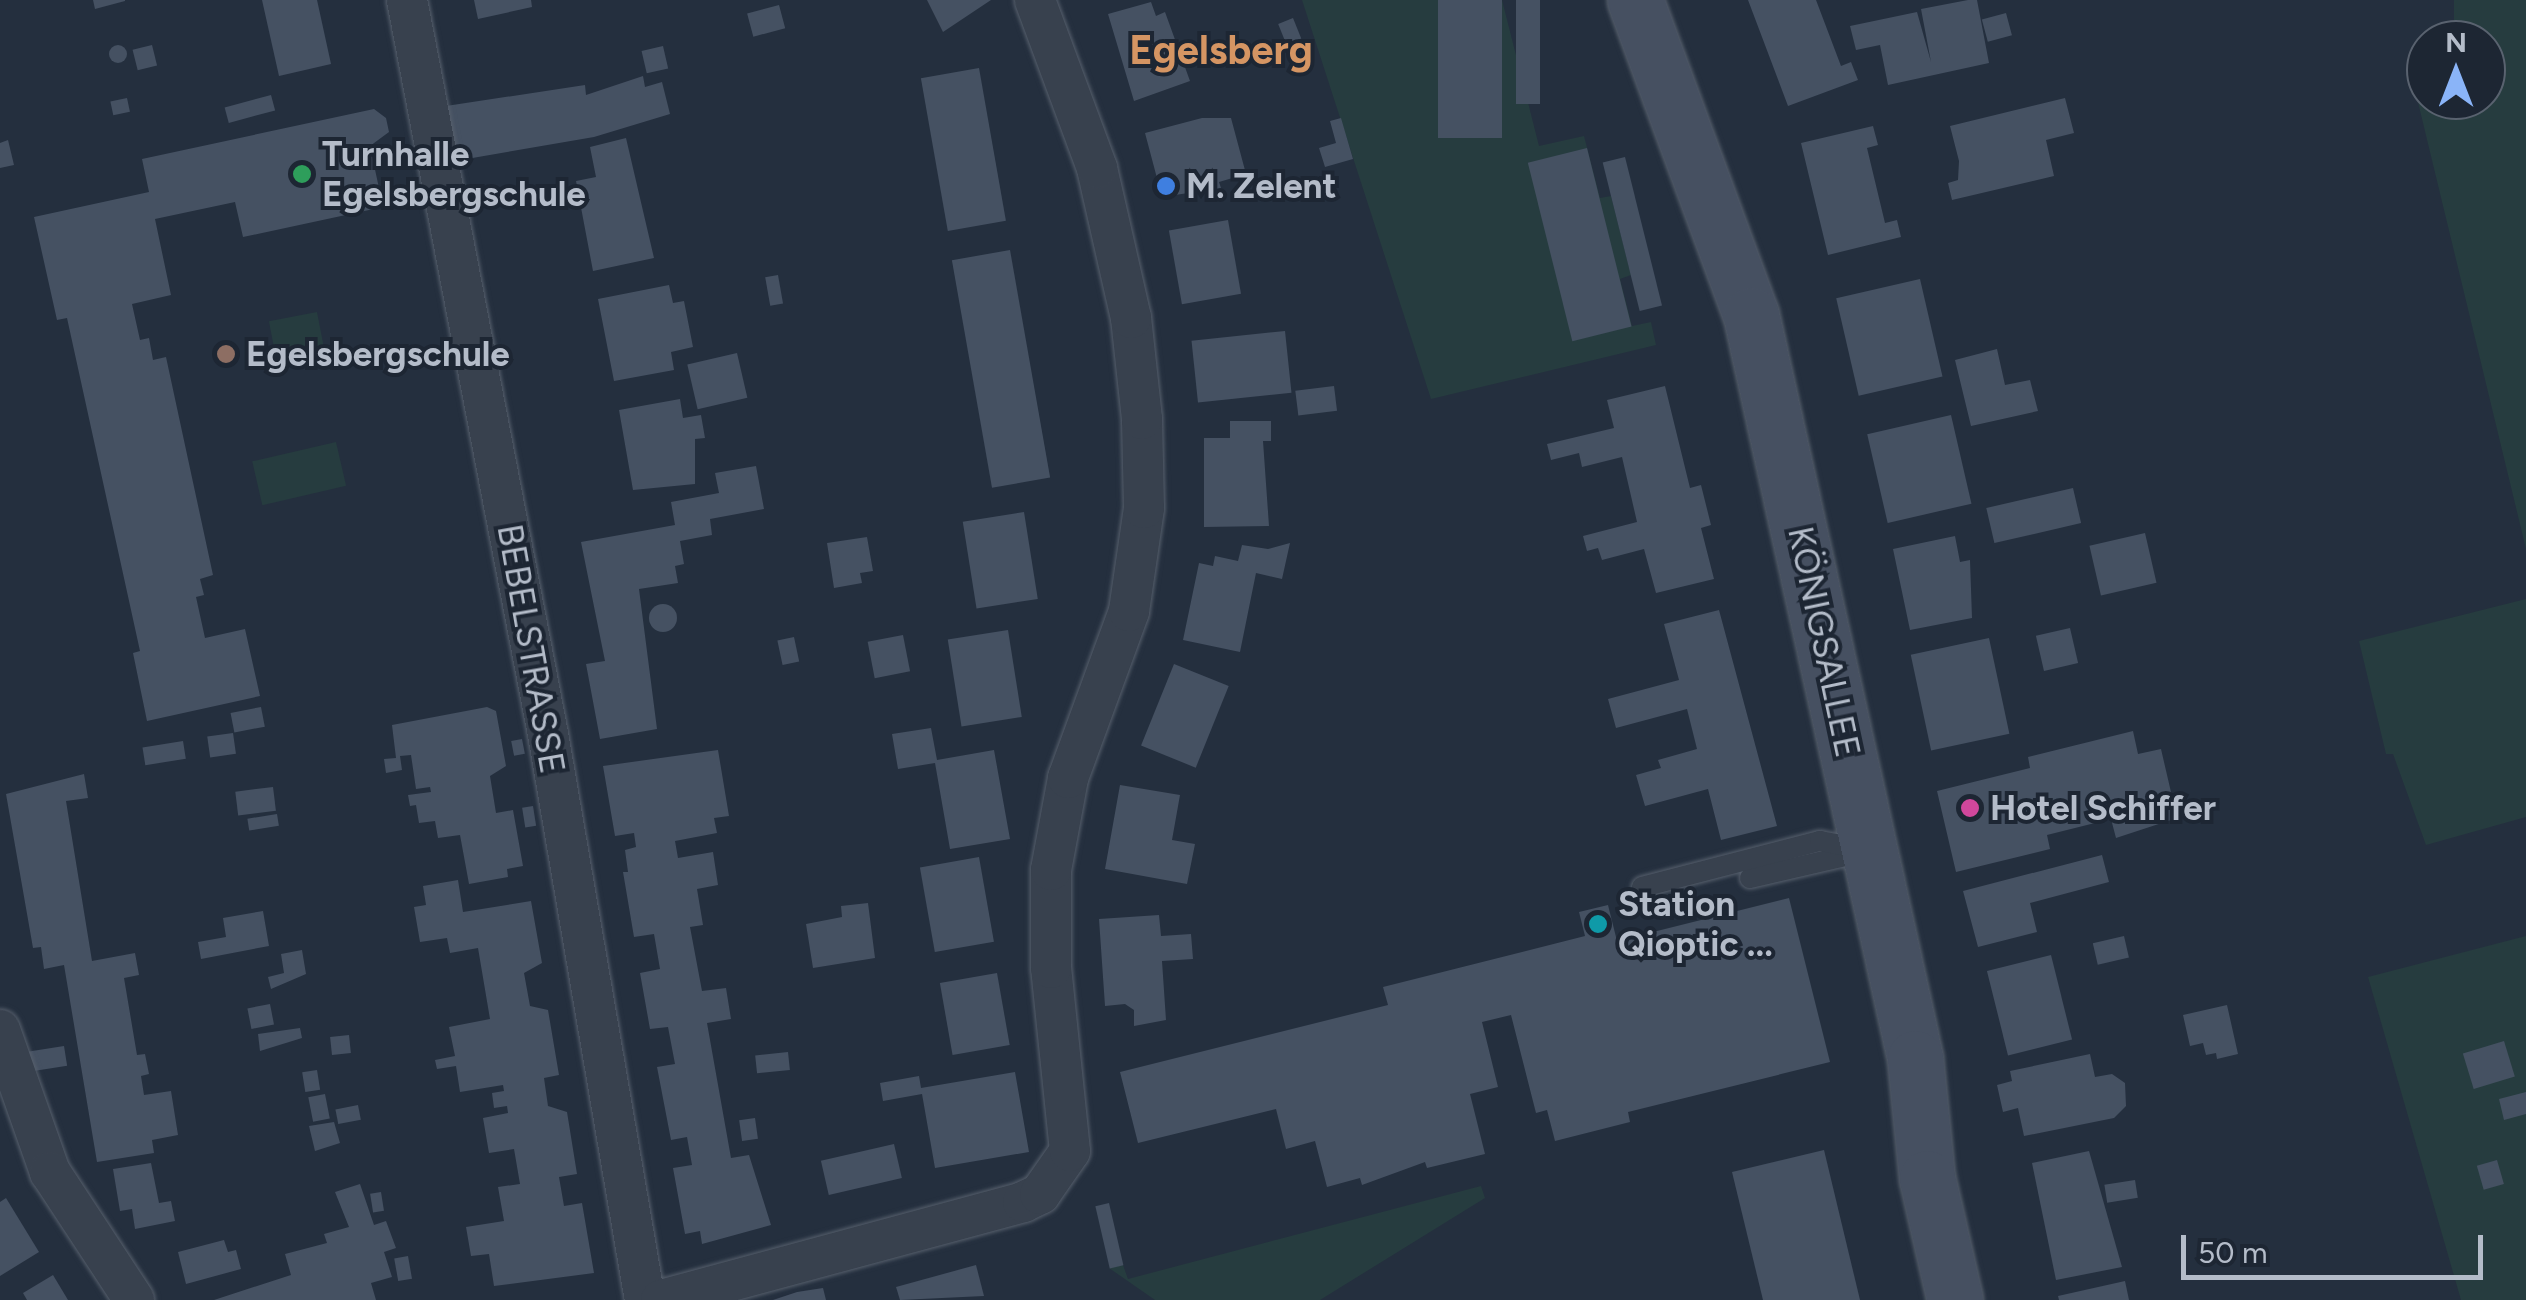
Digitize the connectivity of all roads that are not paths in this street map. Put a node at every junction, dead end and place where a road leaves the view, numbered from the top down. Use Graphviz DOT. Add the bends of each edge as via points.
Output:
graph roads {
  1 [pos="407,0"];
  2 [pos="1035,0"];
  3 [pos="1635,0"];
  4 [pos="1870,850"];
  5 [pos="1750,878"];
  6 [pos="1642,887"];
  7 [pos="0,1030"];
  8 [pos="134,1300"];
  9 [pos="645,1300"];
  10 [pos="662,1300"];
  11 [pos="1956,1300"];
  1 -- 9 [label="street, BEBELSTRASSE" via="548,734"];
  2 -- 10 [label="street" via="1098,168 1131,318 1142,420 1144,508 1130,611 1068,778 1051,870 1051,968 1070,1151 1040,1194 1023,1202"];
  3 -- 4 [label="street, KÖNIGSALLEE" via="1750,315"];
  4 -- 5 [label="lane"];
  4 -- 6 [label="lane" via="1820,841"];
  4 -- 11 [label="street, KÖNIGSALLEE" via="1915,1058 1927,1178"];
  7 -- 8 [label="street" via="50,1172"];
}
